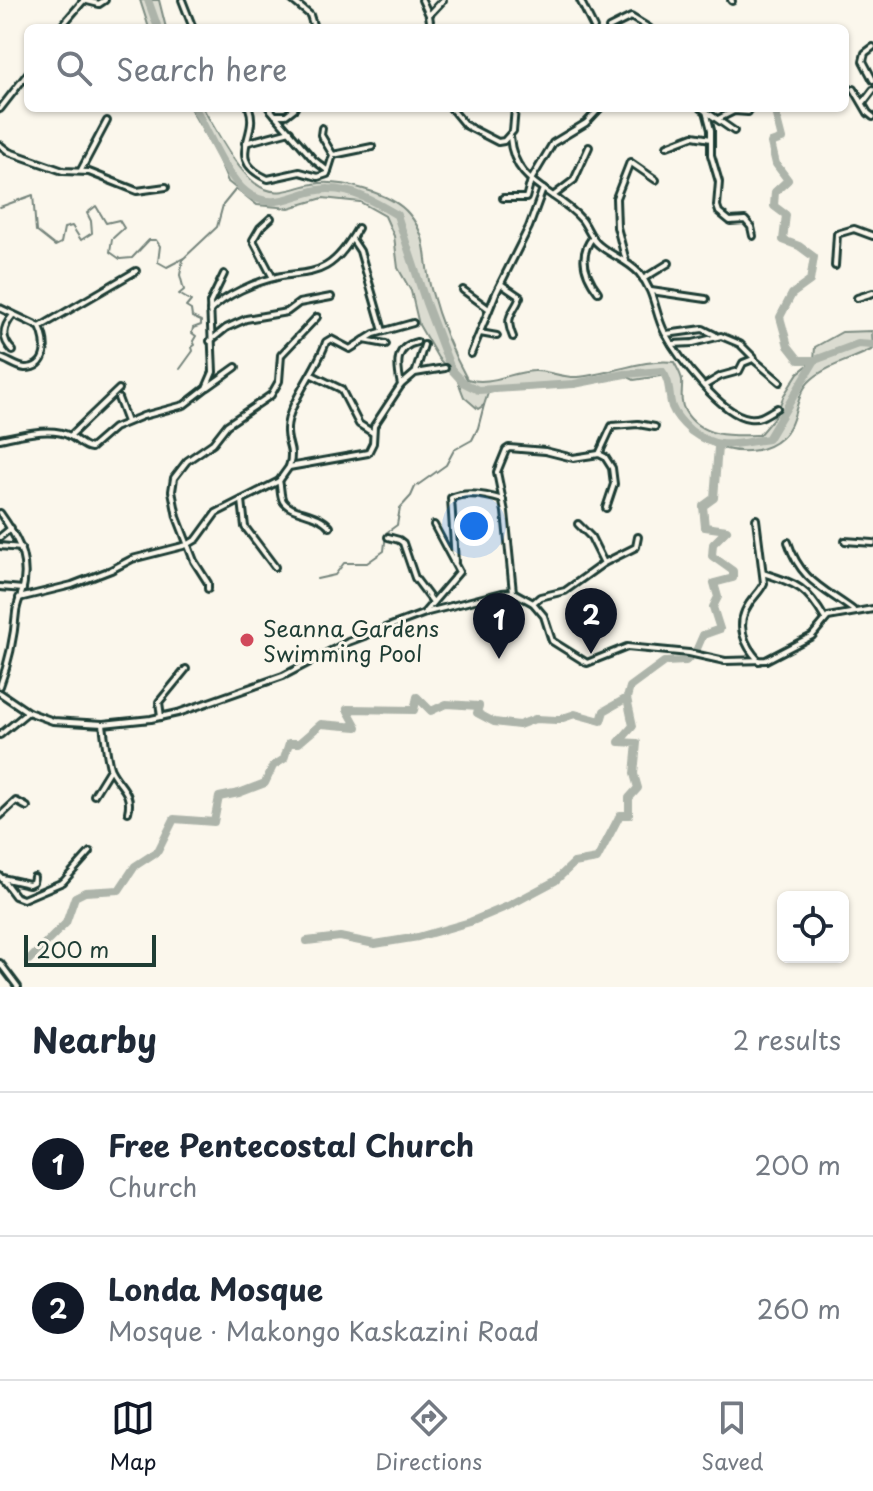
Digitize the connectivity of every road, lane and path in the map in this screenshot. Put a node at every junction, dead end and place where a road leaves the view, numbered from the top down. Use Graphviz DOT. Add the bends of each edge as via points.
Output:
graph roads {
  1 [pos="84,0"];
  2 [pos="105,0"];
  3 [pos="182,0"];
  4 [pos="292,0"];
  5 [pos="422,0"];
  6 [pos="443,0"];
  7 [pos="580,0"];
  8 [pos="429,15"];
  9 [pos="63,24"];
  10 [pos="191,24"];
  11 [pos="313,24"];
  12 [pos="430,24"];
  13 [pos="592,24"];
  14 [pos="616,24"];
  15 [pos="643,24"];
  16 [pos="873,47"];
  17 [pos="24,78"];
  18 [pos="873,80"];
  19 [pos="22,81"];
  20 [pos="24,84"];
  21 [pos="854,89"];
  22 [pos="873,90"];
  23 [pos="863,103"];
  24 [pos="0,109"];
  25 [pos="249,112"];
  26 [pos="271,112"];
  27 [pos="289,112"];
  28 [pos="454,112"];
  29 [pos="515,112"];
  30 [pos="596,112"];
  31 [pos="705,112"];
  32 [pos="707,112"];
  33 [pos="732,112"];
  34 [pos="273,115"];
  35 [pos="873,117"];
  36 [pos="718,119"];
  37 [pos="107,121"];
  38 [pos="322,128"];
  39 [pos="290,131"];
  40 [pos="734,131"];
  41 [pos="510,137"];
  42 [pos="711,139"];
  43 [pos="245,143"];
  44 [pos="0,145"];
  45 [pos="667,146"];
  46 [pos="372,147"];
  47 [pos="589,147"];
  48 [pos="333,155"];
  49 [pos="81,170"];
  50 [pos="328,171"];
  51 [pos="531,180"];
  52 [pos="656,180"];
  53 [pos="166,187"];
  54 [pos="543,189"];
  55 [pos="553,196"];
  56 [pos="503,198"];
  57 [pos="271,218"];
  58 [pos="358,228"];
  59 [pos="753,236"];
  60 [pos="873,236"];
  61 [pos="593,237"];
  62 [pos="352,238"];
  63 [pos="626,261"];
  64 [pos="669,263"];
  65 [pos="835,266"];
  66 [pos="136,271"];
  67 [pos="224,274"];
  68 [pos="273,278"];
  69 [pos="643,279"];
  70 [pos="501,284"];
  71 [pos="463,290"];
  72 [pos="651,291"];
  73 [pos="598,292"];
  74 [pos="873,293"];
  75 [pos="331,297"];
  76 [pos="857,298"];
  77 [pos="706,299"];
  78 [pos="0,308"];
  79 [pos="489,309"];
  80 [pos="210,311"];
  81 [pos="13,315"];
  82 [pos="317,317"];
  83 [pos="413,323"];
  84 [pos="40,327"];
  85 [pos="383,331"];
  86 [pos="480,333"];
  87 [pos="666,334"];
  88 [pos="497,336"];
  89 [pos="717,336"];
  90 [pos="513,337"];
  91 [pos="364,340"];
  92 [pos="210,341"];
  93 [pos="417,342"];
  94 [pos="386,344"];
  95 [pos="671,344"];
  96 [pos="424,345"];
  97 [pos="13,351"];
  98 [pos="471,354"];
  99 [pos="0,358"];
  100 [pos="756,359"];
  101 [pos="236,367"];
  102 [pos="445,368"];
  103 [pos="415,373"];
  104 [pos="312,375"];
  105 [pos="780,382"];
  106 [pos="401,385"];
  107 [pos="704,386"];
  108 [pos="206,388"];
  109 [pos="119,389"];
  110 [pos="118,398"];
  111 [pos="777,408"];
  112 [pos="127,422"];
  113 [pos="655,427"];
  114 [pos="373,433"];
  115 [pos="70,436"];
  116 [pos="0,439"];
  117 [pos="599,454"];
  118 [pos="289,467"];
  119 [pos="279,481"];
  120 [pos="242,500"];
  121 [pos="503,500"];
  122 [pos="606,508"];
  123 [pos="0,513"];
  124 [pos="756,519"];
  125 [pos="578,524"];
  126 [pos="434,525"];
  127 [pos="330,527"];
  128 [pos="11,528"];
  129 [pos="0,537"];
  130 [pos="388,537"];
  131 [pos="638,537"];
  132 [pos="845,541"];
  133 [pos="788,542"];
  134 [pos="873,543"];
  135 [pos="187,545"];
  136 [pos="0,546"];
  137 [pos="21,548"];
  138 [pos="455,562"];
  139 [pos="604,563"];
  140 [pos="275,567"];
  141 [pos="763,573"];
  142 [pos="0,587"];
  143 [pos="23,589"];
  144 [pos="208,589"];
  145 [pos="513,592"];
  146 [pos="19,598"];
  147 [pos="433,602"];
  148 [pos="533,603"];
  149 [pos="873,609"];
  150 [pos="854,612"];
  151 [pos="422,615"];
  152 [pos="825,619"];
  153 [pos="759,661"];
  154 [pos="186,669"];
  155 [pos="0,686"];
  156 [pos="0,693"];
  157 [pos="28,712"];
  158 [pos="161,717"];
  159 [pos="103,724"];
  160 [pos="0,735"];
  161 [pos="110,769"];
  162 [pos="94,795"];
  163 [pos="27,807"];
  164 [pos="128,812"];
  165 [pos="1,818"];
  166 [pos="90,852"];
  167 [pos="1,877"];
  168 [pos="34,877"];
  169 [pos="0,963"];
  170 [pos="18,987"];
  1 -- 2 [label="street"];
  1 -- 9 [label="street"];
  3 -- 10 [label="street"];
  4 -- 11 [label="street"];
  5 -- 8 [label="street"];
  6 -- 8 [label="street"];
  7 -- 13 [label="street"];
  8 -- 12 [label="street"];
  14 -- 15 [label="street" via="628,17"];
  16 -- 18 [label="street" via="863,61"];
  17 -- 19 [label="street"];
  19 -- 20 [label="street"];
  19 -- 24 [label="street"];
  21 -- 23 [label="street"];
  22 -- 23 [label="street"];
  23 -- 35 [label="street"];
  25 -- 43 [label="street"];
  26 -- 34 [label="street"];
  27 -- 34 [label="street"];
  28 -- 41 [label="street" via="482,136 498,142"];
  29 -- 41 [label="street"];
  30 -- 51 [label="street" via="553,143"];
  31 -- 42 [label="street"];
  32 -- 36 [label="street"];
  33 -- 36 [label="street"];
  34 -- 39 [label="street"];
  36 -- 40 [label="street"];
  37 -- 49 [label="street"];
  38 -- 48 [label="street"];
  39 -- 43 [label="street"];
  39 -- 50 [label="street"];
  41 -- 51 [label="street" via="514,163"];
  42 -- 45 [label="street" via="693,136"];
  42 -- 59 [label="street" via="719,212 730,221 745,220"];
  43 -- 50 [label="street" via="246,160 268,179 300,172 322,177"];
  44 -- 49 [label="street" via="63,171"];
  46 -- 48 [label="street"];
  47 -- 55 [label="street" via="574,180"];
  48 -- 50 [label="street"];
  49 -- 53 [label="street" via="137,191"];
  51 -- 54 [label="street"];
  51 -- 56 [label="street" via="526,198"];
  52 -- 63 [label="street" via="630,162 616,192 617,227"];
  54 -- 55 [label="street"];
  54 -- 70 [label="street"];
  55 -- 61 [label="street"];
  57 -- 68 [label="street" via="253,240"];
  58 -- 62 [label="street"];
  60 -- 65 [label="street" via="854,229 837,234"];
  61 -- 63 [label="street"];
  61 -- 73 [label="street" via="584,262"];
  62 -- 68 [label="street" via="326,266"];
  62 -- 85 [label="street"];
  63 -- 69 [label="street"];
  64 -- 69 [label="street"];
  66 -- 84 [label="street"];
  67 -- 80 [label="street" via="211,297"];
  68 -- 80 [label="street"];
  69 -- 72 [label="street"];
  70 -- 79 [label="street"];
  70 -- 90 [label="street" via="520,297 507,324"];
  71 -- 79 [label="street"];
  72 -- 77 [label="street"];
  72 -- 87 [label="street"];
  74 -- 76 [label="street"];
  75 -- 92 [label="street" via="246,319"];
  78 -- 81 [label="street"];
  79 -- 86 [label="street"];
  80 -- 92 [label="street"];
  81 -- 84 [label="street"];
  81 -- 97 [label="street" via="4,333"];
  82 -- 135 [label="street" via="281,355 279,381 271,395 227,425 174,478 173,501"];
  83 -- 85 [label="street"];
  84 -- 99 [label="street" via="46,345 42,359 21,367"];
  85 -- 91 [label="street"];
  86 -- 88 [label="street"];
  86 -- 98 [label="street"];
  87 -- 89 [label="street" via="703,329"];
  87 -- 95 [label="street"];
  89 -- 95 [label="street"];
  89 -- 100 [label="street" via="740,344"];
  91 -- 94 [label="street"];
  91 -- 104 [label="street" via="350,349 329,339"];
  92 -- 108 [label="street" via="213,372"];
  93 -- 106 [label="street" via="400,353"];
  95 -- 107 [label="street"];
  96 -- 103 [label="street"];
  100 -- 105 [label="street"];
  100 -- 107 [label="street"];
  101 -- 108 [label="street"];
  102 -- 103 [label="street"];
  103 -- 106 [label="street"];
  104 -- 114 [label="street" via="341,389 359,424"];
  104 -- 118 [label="street" via="286,430 292,453"];
  106 -- 114 [label="street"];
  107 -- 111 [label="street" via="748,418"];
  108 -- 112 [label="street" via="184,405"];
  109 -- 115 [label="street"];
  110 -- 112 [label="street"];
  112 -- 115 [label="street" via="91,448"];
  113 -- 117 [label="street" via="614,425"];
  114 -- 118 [label="street" via="371,449 360,457"];
  115 -- 116 [label="street" via="52,432"];
  117 -- 121 [label="street" via="573,458 509,448 498,468"];
  117 -- 122 [label="street" via="613,474"];
  118 -- 119 [label="street"];
  119 -- 120 [label="street"];
  119 -- 127 [label="street" via="286,504 319,516"];
  120 -- 135 [label="street" via="216,513"];
  120 -- 140 [label="street" via="245,527"];
  121 -- 138 [label="street" via="453,496"];
  121 -- 145 [label="street"];
  123 -- 128 [label="street"];
  124 -- 141 [label="street"];
  125 -- 139 [label="street"];
  126 -- 138 [label="street"];
  128 -- 129 [label="street"];
  128 -- 137 [label="street"];
  130 -- 147 [label="street" via="403,543 415,578"];
  131 -- 139 [label="street" via="636,547"];
  132 -- 134 [label="street"];
  133 -- 150 [label="street" via="807,578"];
  135 -- 144 [label="street"];
  135 -- 146 [label="street"];
  136 -- 137 [label="street"];
  137 -- 143 [label="street"];
  138 -- 147 [label="street" via="458,575"];
  139 -- 148 [label="street" via="569,589"];
  141 -- 152 [label="street" via="800,586"];
  141 -- 153 [label="street" via="763,588 743,614 742,631"];
  142 -- 143 [label="street"];
  143 -- 146 [label="street"];
  145 -- 148 [label="street"];
  145 -- 151 [label="street"];
  146 -- 155 [label="street"];
  147 -- 151 [label="street"];
  148 -- 153 [label="street" via="544,616 552,641 584,663 627,647"];
  149 -- 150 [label="street"];
  150 -- 152 [label="street"];
  151 -- 158 [label="street" via="348,642 283,676"];
  152 -- 153 [label="street" via="812,636"];
  154 -- 158 [label="street" via="159,702"];
  156 -- 157 [label="street"];
  157 -- 159 [label="street" via="62,722"];
  157 -- 160 [label="street"];
  158 -- 159 [label="street"];
  159 -- 161 [label="street"];
  161 -- 162 [label="street"];
  161 -- 164 [label="street" via="127,793"];
  163 -- 165 [label="street" via="16,801"];
  166 -- 167 [label="street" via="63,882 28,898 15,896"];
  167 -- 168 [label="street" via="29,884"];
  169 -- 170 [label="street"];
}
